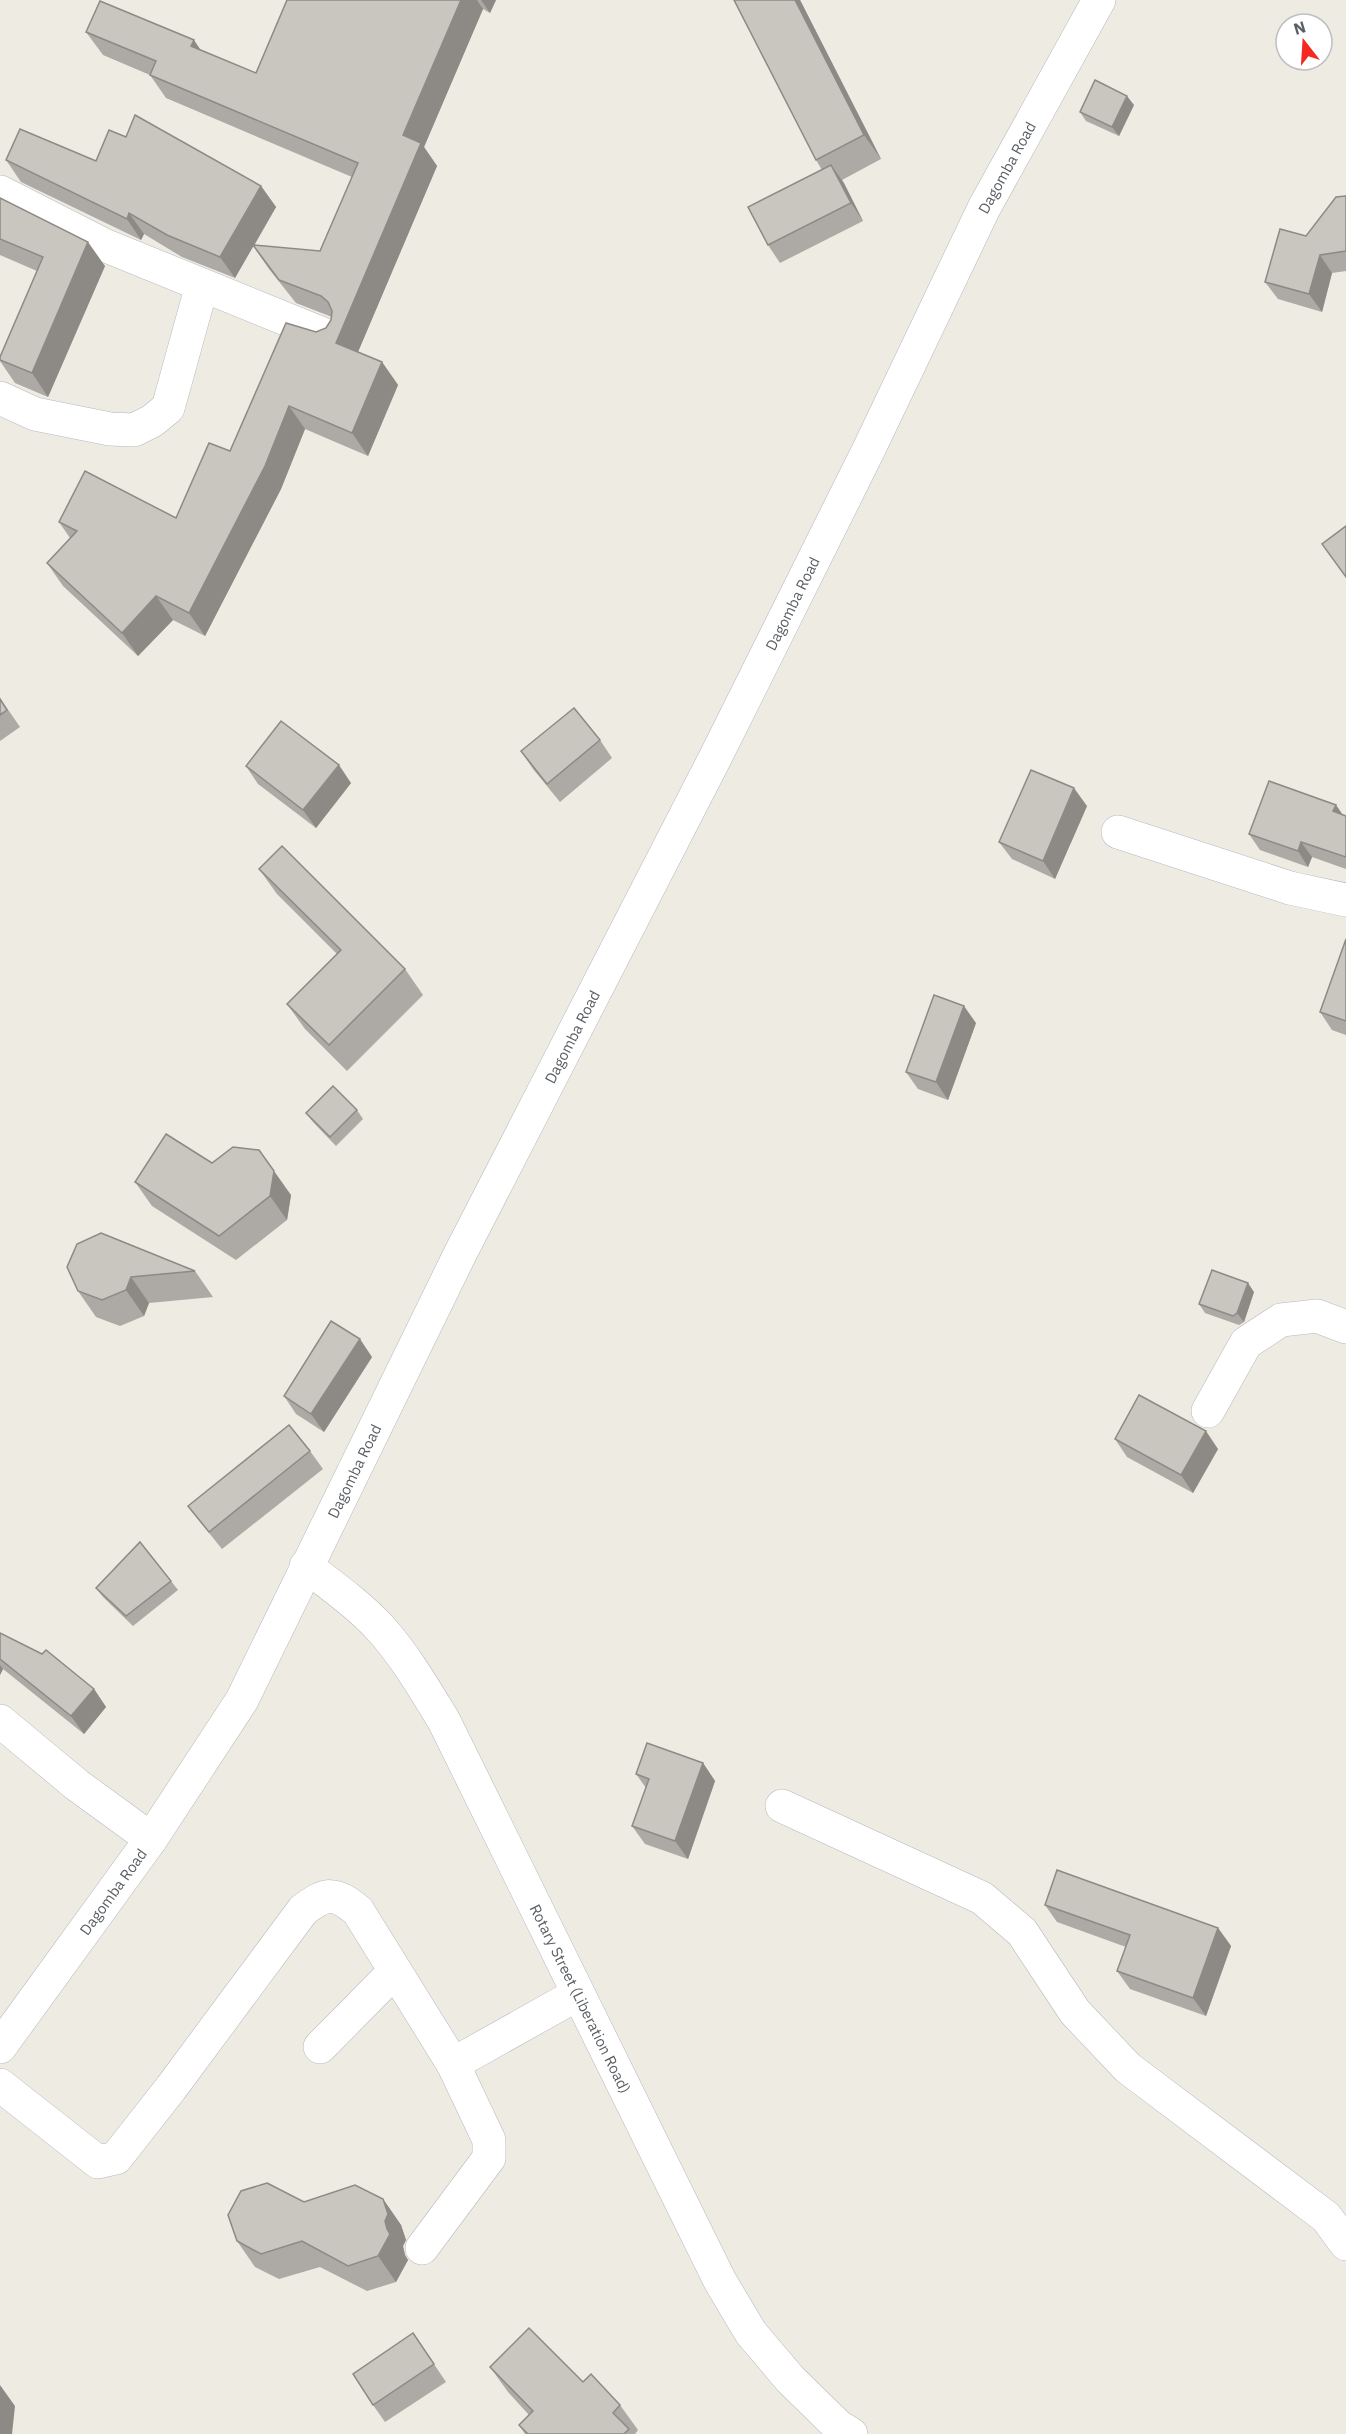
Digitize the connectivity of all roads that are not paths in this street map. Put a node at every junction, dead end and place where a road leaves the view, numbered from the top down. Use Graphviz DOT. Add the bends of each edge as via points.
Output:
graph roads {
  1 [pos="1099,0"];
  2 [pos="0,192"];
  3 [pos="202,285"];
  4 [pos="330,337"];
  5 [pos="0,398"];
  6 [pos="1118,832"];
  7 [pos="1346,900"];
  8 [pos="1346,1327"];
  9 [pos="1208,1410"];
  10 [pos="306,1566"];
  11 [pos="0,1721"];
  12 [pos="782,1806"];
  13 [pos="151,1839"];
  14 [pos="395,1971"];
  15 [pos="578,1994"];
  16 [pos="0,2047"];
  17 [pos="320,2047"];
  18 [pos="453,2064"];
  19 [pos="0,2085"];
  20 [pos="1346,2244"];
  21 [pos="422,2248"];
  22 [pos="850,2434"];
  1 -- 10 [label="street, Dagomba Road" via="984,208 721,747 460,1254"];
  2 -- 3 [label="street" via="104,245"];
  3 -- 4 [label="street"];
  3 -- 5 [label="street" via="168,408 152,421 134,430 110,429 35,414"];
  6 -- 7 [label="street" via="1290,888"];
  8 -- 9 [label="street" via="1317,1316 1281,1320 1246,1342"];
  10 -- 13 [label="street, Dagomba Road" via="242,1700"];
  10 -- 15 [label="street, Rotary Street (Liberation Road)" via="344,1594 381,1630 438,1712"];
  11 -- 13 [label="street" via="77,1785"];
  12 -- 20 [label="street" via="982,1898 1022,1932 1075,2012 1128,2067 1326,2217"];
  13 -- 16 [label="street, Dagomba Road"];
  14 -- 17 [label="street"];
  14 -- 18 [label="street"];
  14 -- 19 [label="street" via="358,1911 330,1895 315,1900 303,1910 116,2158 107,2161 98,2162"];
  15 -- 18 [label="street"];
  15 -- 22 [label="street, Rotary Street (Liberation Road)" via="720,2282 751,2332 790,2379"];
  18 -- 21 [label="street" via="489,2140 489,2158"];
}
